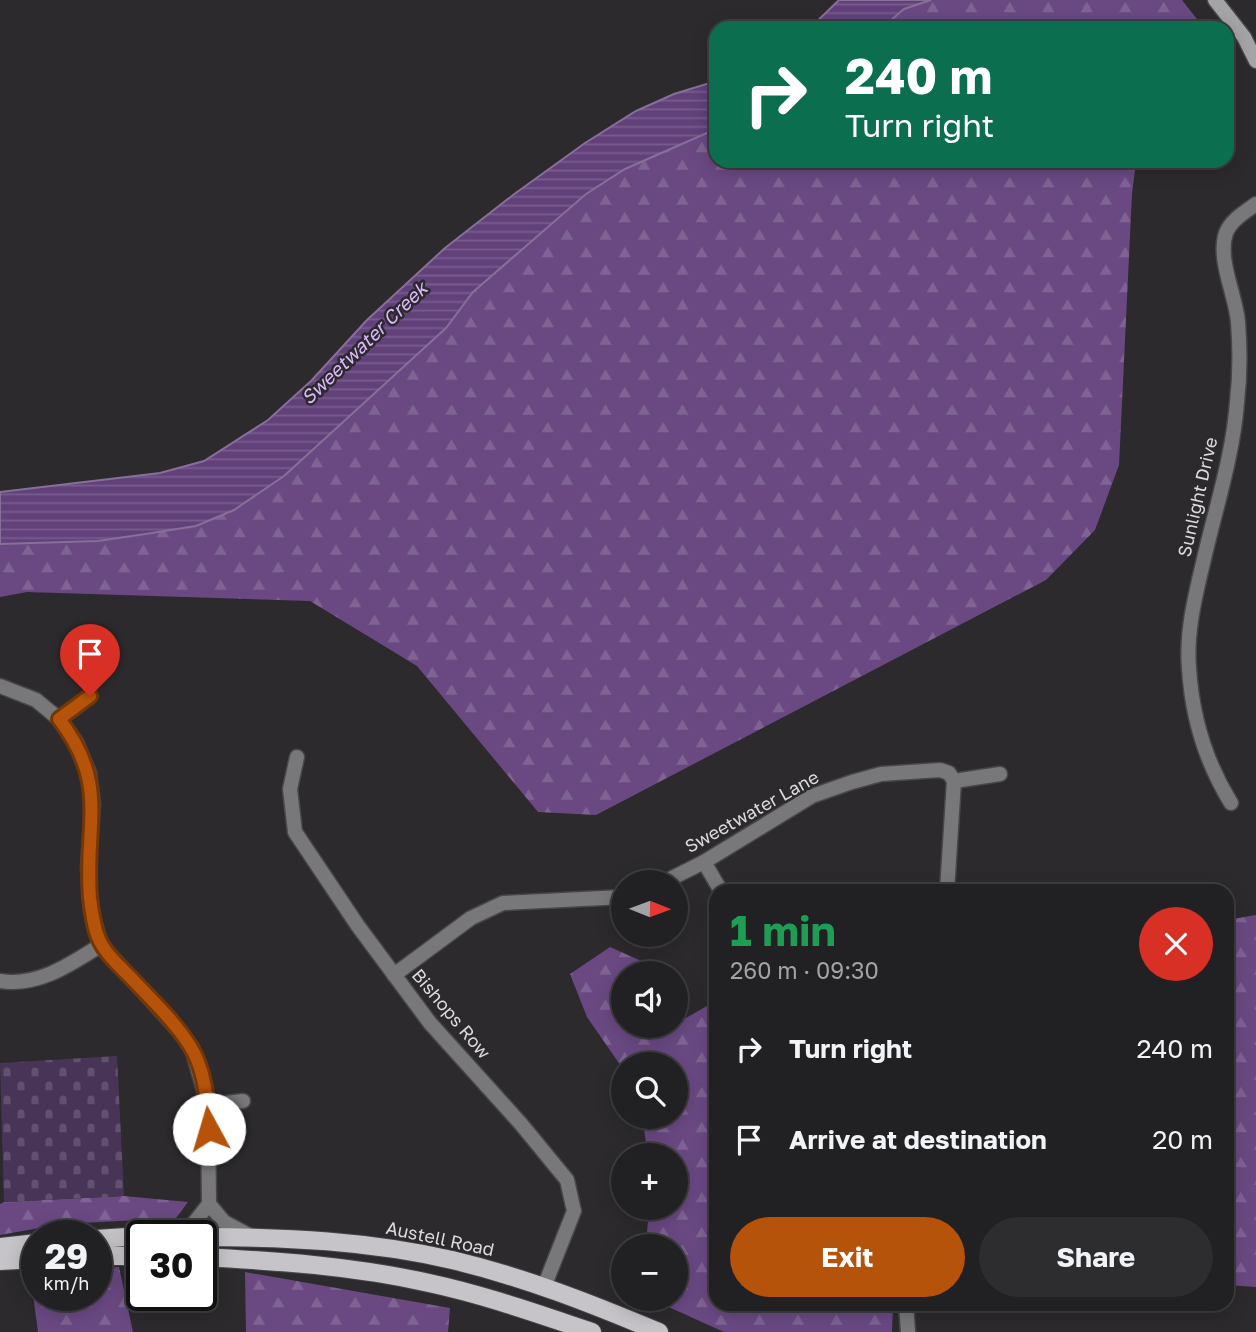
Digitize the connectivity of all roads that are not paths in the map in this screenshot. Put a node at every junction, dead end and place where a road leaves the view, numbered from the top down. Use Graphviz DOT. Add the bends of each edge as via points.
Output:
graph roads {
  1 [pos="1215,0"];
  2 [pos="1231,21"];
  3 [pos="1234,24"];
  4 [pos="1256,61"];
  5 [pos="1256,204"];
  6 [pos="0,686"];
  7 [pos="90,696"];
  8 [pos="59,719"];
  9 [pos="296,757"];
  10 [pos="1000,774"];
  11 [pos="954,781"];
  12 [pos="1231,803"];
  13 [pos="704,862"];
  14 [pos="688,870"];
  15 [pos="717,884"];
  16 [pos="947,884"];
  17 [pos="611,898"];
  18 [pos="101,945"];
  19 [pos="394,975"];
  20 [pos="0,981"];
  21 [pos="243,1101"];
  22 [pos="208,1105"];
  23 [pos="209,1205"];
  24 [pos="197,1220"];
  25 [pos="217,1237"];
  26 [pos="251,1237"];
  27 [pos="21,1245"];
  28 [pos="0,1247"];
  29 [pos="217,1258"];
  30 [pos="21,1260"];
  31 [pos="0,1261"];
  32 [pos="544,1287"];
  33 [pos="906,1311"];
  34 [pos="592,1332"];
  35 [pos="659,1332"];
  36 [pos="908,1332"];
  1 -- 2 [label="street"];
  3 -- 4 [label="street"];
  5 -- 12 [label="street, Sunlight Drive" via="1226,233 1225,264 1238,325 1237,403 1188,640 1195,719 1204,750"];
  6 -- 8 [label="street" via="36,700"];
  7 -- 8 [label="street"];
  8 -- 18 [label="street" via="76,742 89,773 93,804 88,867 91,910"];
  9 -- 19 [label="street, Bishops Row" via="290,789 295,832"];
  10 -- 11 [label="street"];
  11 -- 13 [label="street, Sweetwater Lane" via="940,770 881,774 852,782 812,796"];
  11 -- 16 [label="street"];
  13 -- 14 [label="street, Sweetwater Lane"];
  13 -- 15 [label="street"];
  17 -- 19 [label="street" via="503,903 471,918"];
  18 -- 20 [label="street" via="67,967 36,979"];
  18 -- 22 [label="street" via="192,1048"];
  19 -- 32 [label="street, Bishops Row" via="567,1180 575,1211"];
  21 -- 22 [label="street"];
  22 -- 23 [label="street"];
  23 -- 24 [label="street"];
  23 -- 26 [label="street" via="224,1222"];
  25 -- 26 [label="main road, Austell Road"];
  26 -- 32 [label="main road, Austell Road" via="394,1249"];
  27 -- 28 [label="main road"];
  29 -- 34 [label="main road" via="291,1262 429,1282"];
  30 -- 31 [label="main road"];
  32 -- 35 [label="main road, Austell Road"];
  33 -- 36 [label="street"];
}
